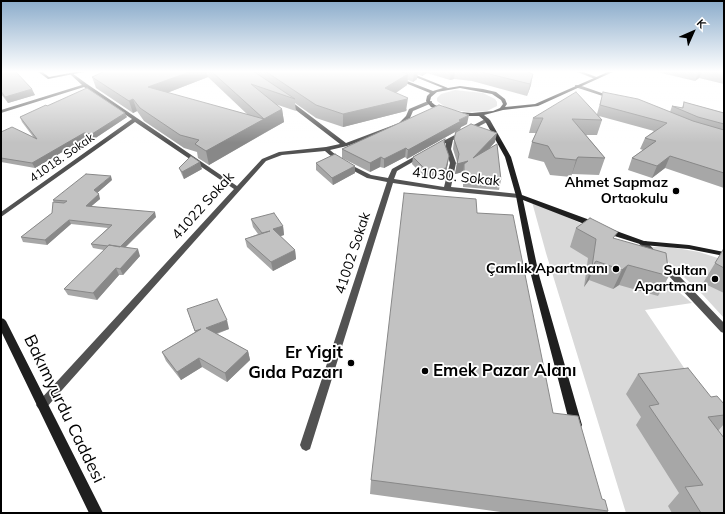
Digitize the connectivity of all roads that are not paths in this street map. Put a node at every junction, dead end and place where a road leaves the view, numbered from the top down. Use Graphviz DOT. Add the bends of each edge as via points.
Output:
graph roads {
  1 [pos="54,95"];
  2 [pos="100,95"];
  3 [pos="280,95"];
  4 [pos="430,95"];
  5 [pos="497,95"];
  6 [pos="558,95"];
  7 [pos="605,95"];
  8 [pos="615,98"];
  9 [pos="430,102"];
  10 [pos="502,109"];
  11 [pos="1,112"];
  12 [pos="484,117"];
  13 [pos="136,119"];
  14 [pos="450,139"];
  15 [pos="345,145"];
  16 [pos="326,149"];
  17 [pos="390,181"];
  18 [pos="236,188"];
  19 [pos="447,189"];
  20 [pos="519,196"];
  21 [pos="1,215"];
  22 [pos="643,243"];
  23 [pos="724,254"];
  24 [pos="1,321"];
  25 [pos="724,329"];
  26 [pos="42,405"];
  27 [pos="579,436"];
  28 [pos="306,445"];
  29 [pos="96,513"];
  1 -- 11 [label="street"];
  2 -- 13 [label="street"];
  3 -- 15 [label="street"];
  4 -- 9 [label="street"];
  5 -- 10 [label="street" via="505,104"];
  6 -- 10 [label="street" via="536,105"];
  7 -- 8 [label="street"];
  9 -- 12 [label="street" via="442,110"];
  9 -- 15 [label="street, 41022 Sokak" via="411,110 401,124"];
  10 -- 12 [label="street"];
  12 -- 14 [label="street, 41002 Sokak"];
  12 -- 20 [label="street" via="508,157"];
  13 -- 18 [label="street"];
  13 -- 21 [label="street, 41018. Sokak"];
  14 -- 17 [label="street, 41002 Sokak" via="394,170"];
  14 -- 19 [label="street" via="448,149 453,163"];
  15 -- 16 [label="street, 41022 Sokak"];
  16 -- 17 [label="street, 41030. Sokak" via="341,162 369,177"];
  16 -- 18 [label="street, 41022 Sokak" via="281,153 264,160"];
  17 -- 19 [label="street, 41030. Sokak"];
  17 -- 28 [label="street, 41002 Sokak"];
  18 -- 26 [label="street, 41022 Sokak"];
  19 -- 20 [label="street, 41030. Sokak"];
  20 -- 22 [label="street"];
  20 -- 27 [label="street" via="535,275"];
  22 -- 23 [label="street" via="689,247"];
  22 -- 25 [label="street"];
  24 -- 26 [label="street, Bakımyurdu Caddesi"];
  26 -- 29 [label="street, Bakımyurdu Caddesi"];
}
